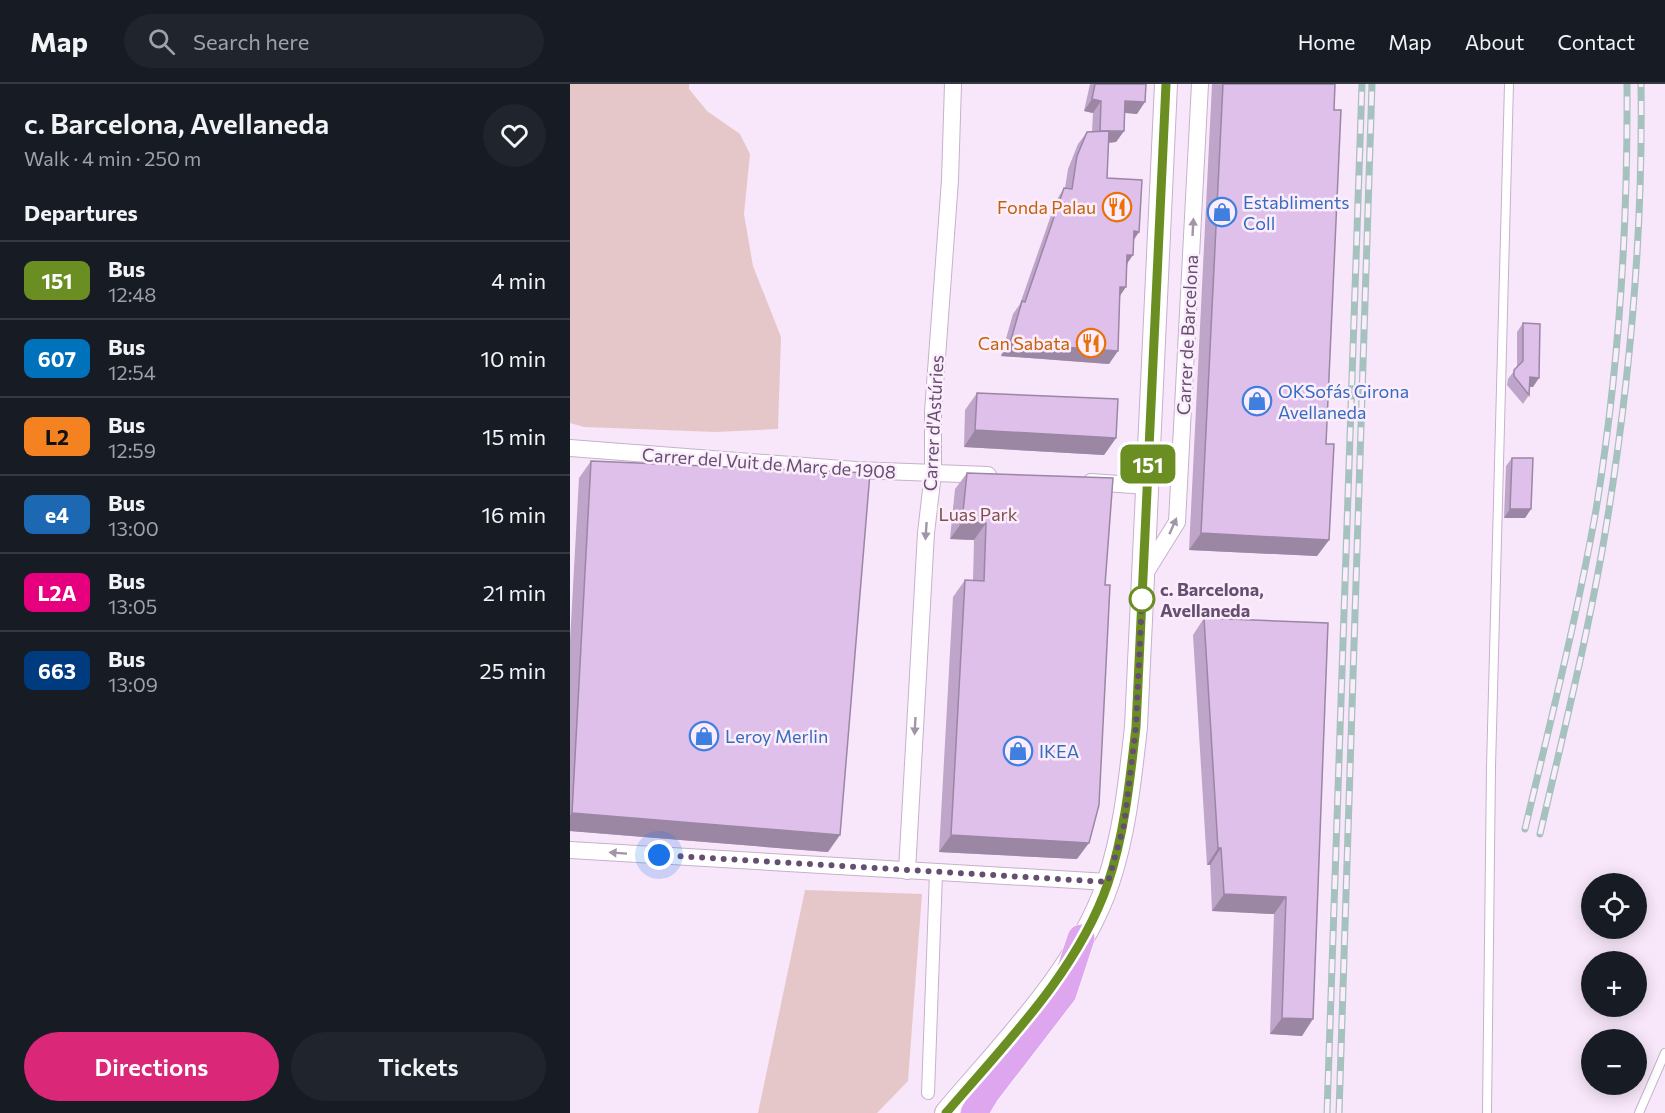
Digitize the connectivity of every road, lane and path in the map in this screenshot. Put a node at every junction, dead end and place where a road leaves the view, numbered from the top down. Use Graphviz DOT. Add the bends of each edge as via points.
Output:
graph roads {
  1 [pos="953,84"];
  2 [pos="1166,84"];
  3 [pos="1200,84"];
  4 [pos="1509,84"];
  5 [pos="570,448"];
  6 [pos="933,473"];
  7 [pos="1007,477"];
  8 [pos="1073,481"];
  9 [pos="1147,486"];
  10 [pos="1143,576"];
  11 [pos="570,850"];
  12 [pos="907,871"];
  13 [pos="936,873"];
  14 [pos="1108,882"];
  15 [pos="1081,938"];
  16 [pos="1665,1053"];
  17 [pos="928,1093"];
  18 [pos="945,1113"];
  19 [pos="975,1113"];
  20 [pos="1487,1113"];
  21 [pos="1639,1113"];
  1 -- 6 [label="street, Carrer d'Astúries" via="933,412"];
  2 -- 9 [label="main road, Carrer de Barcelona"];
  10 -- 3 [label="street, Carrer de Barcelona, one-way" via="1177,522"];
  4 -- 20 [label="lane" via="1491,767"];
  5 -- 6 [label="street, Carrer del Vuit de Març de 1908"];
  6 -- 7 [label="street, Carrer del Vuit de Març de 1908"];
  6 -- 12 [label="street, Carrer d'Astúries, one-way" via="926,532"];
  8 -- 9 [label="street"];
  9 -- 10 [label="main road, Carrer de Barcelona"];
  10 -- 14 [label="main road, Carrer de Barcelona" via="1136,727 1124,825"];
  12 -- 11 [label="street, one-way"];
  12 -- 13 [label="street"];
  13 -- 14 [label="street"];
  13 -- 17 [label="street"];
  14 -- 15 [label="main road, Carrer de Barcelona"];
  15 -- 18 [label="main road, Carrer de Barcelona" via="1022,1023"];
  15 -- 19 [label="highway" via="1063,993"];
  16 -- 21 [label="lane"];
}
